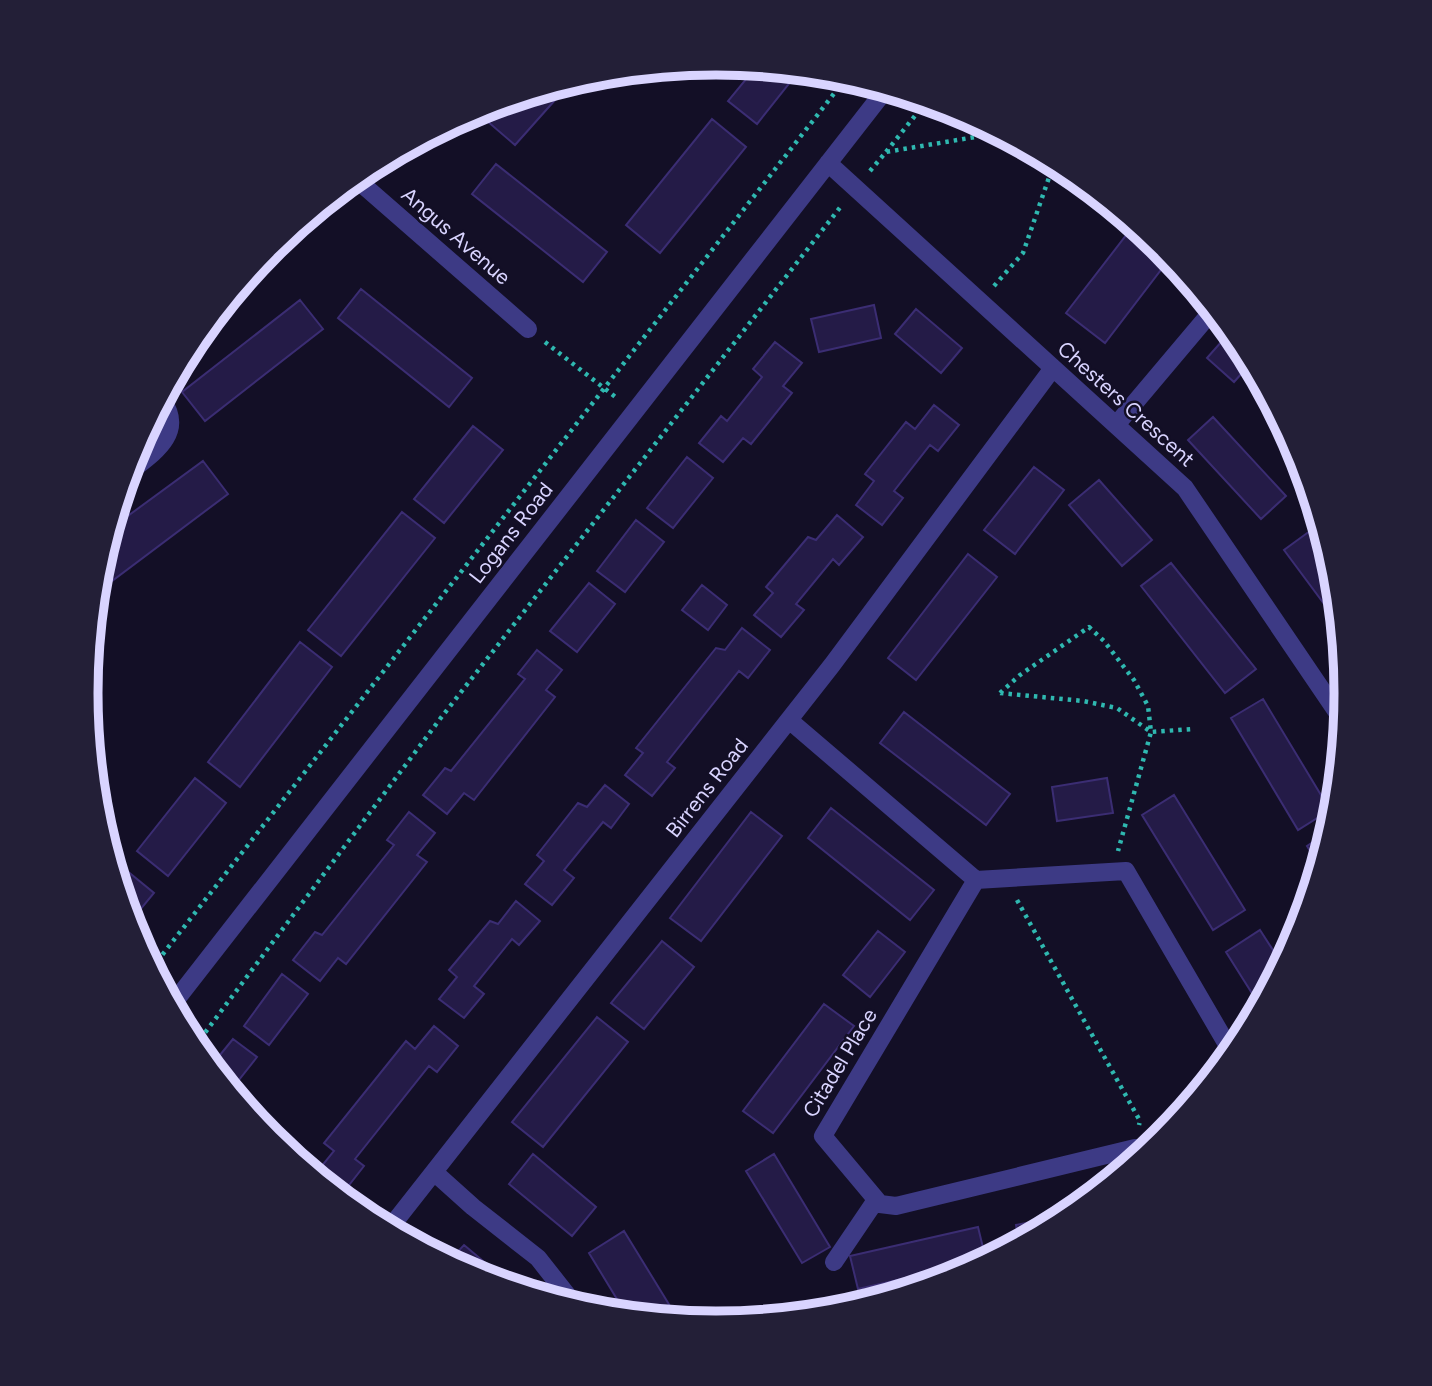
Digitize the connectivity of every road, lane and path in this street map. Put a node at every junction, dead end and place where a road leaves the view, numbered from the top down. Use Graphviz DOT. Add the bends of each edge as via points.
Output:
graph roads {
  1 [pos="839,87"];
  2 [pos="880,97"];
  3 [pos="920,110"];
  4 [pos="982,136"];
  5 [pos="886,152"];
  6 [pos="828,163"];
  7 [pos="1050,174"];
  8 [pos="364,186"];
  9 [pos="855,187"];
  10 [pos="981,302"];
  11 [pos="1207,318"];
  12 [pos="528,329"];
  13 [pos="1053,368"];
  14 [pos="604,387"];
  15 [pos="168,409"];
  16 [pos="635,412"];
  17 [pos="1116,425"];
  18 [pos="144,460"];
  19 [pos="1333,708"];
  20 [pos="789,720"];
  21 [pos="1192,729"];
  22 [pos="1151,732"];
  23 [pos="1112,872"];
  24 [pos="1004,878"];
  25 [pos="976,880"];
  26 [pos="159,959"];
  27 [pos="178,997"];
  28 [pos="202,1036"];
  29 [pos="1226,1042"];
  30 [pos="1141,1140"];
  31 [pos="1130,1151"];
  32 [pos="433,1172"];
  33 [pos="876,1200"];
  34 [pos="395,1221"];
  35 [pos="834,1262"];
  36 [pos="565,1292"];
  1 -- 14 [label="path"];
  2 -- 6 [label="street, Logans Road"];
  3 -- 5 [label="path"];
  4 -- 5 [label="path"];
  5 -- 9 [label="path"];
  6 -- 9 [label="street, Chesters Crescent"];
  6 -- 16 [label="street, Logans Road"];
  7 -- 10 [label="path" via="1024,253"];
  8 -- 12 [label="street, Angus Avenue"];
  9 -- 10 [label="street, Chesters Crescent"];
  9 -- 28 [label="path" via="440,719"];
  10 -- 13 [label="street, Chesters Crescent"];
  11 -- 17 [label="street"];
  12 -- 14 [label="path"];
  13 -- 17 [label="street, Chesters Crescent"];
  13 -- 20 [label="street, Birrens Road"];
  14 -- 16 [label="path"];
  14 -- 26 [label="path"];
  15 -- 18 [label="street" via="167,437"];
  16 -- 27 [label="street, Logans Road"];
  17 -- 19 [label="street, Chesters Crescent" via="1185,488"];
  20 -- 25 [label="street"];
  20 -- 32 [label="street, Birrens Road"];
  21 -- 22 [label="path"];
  22 -- 22 [label="path" via="1117,708 1000,694 1089,627 1133,680 1147,706"];
  22 -- 23 [label="path"];
  23 -- 24 [label="street"];
  23 -- 29 [label="street" via="1126,871"];
  24 -- 25 [label="street"];
  24 -- 30 [label="path" via="1140,1121"];
  25 -- 33 [label="street, Citadel Place" via="823,1136"];
  31 -- 33 [label="street" via="896,1206"];
  32 -- 34 [label="street, Birrens Road"];
  32 -- 36 [label="street" via="538,1258"];
  33 -- 35 [label="street"];
}
